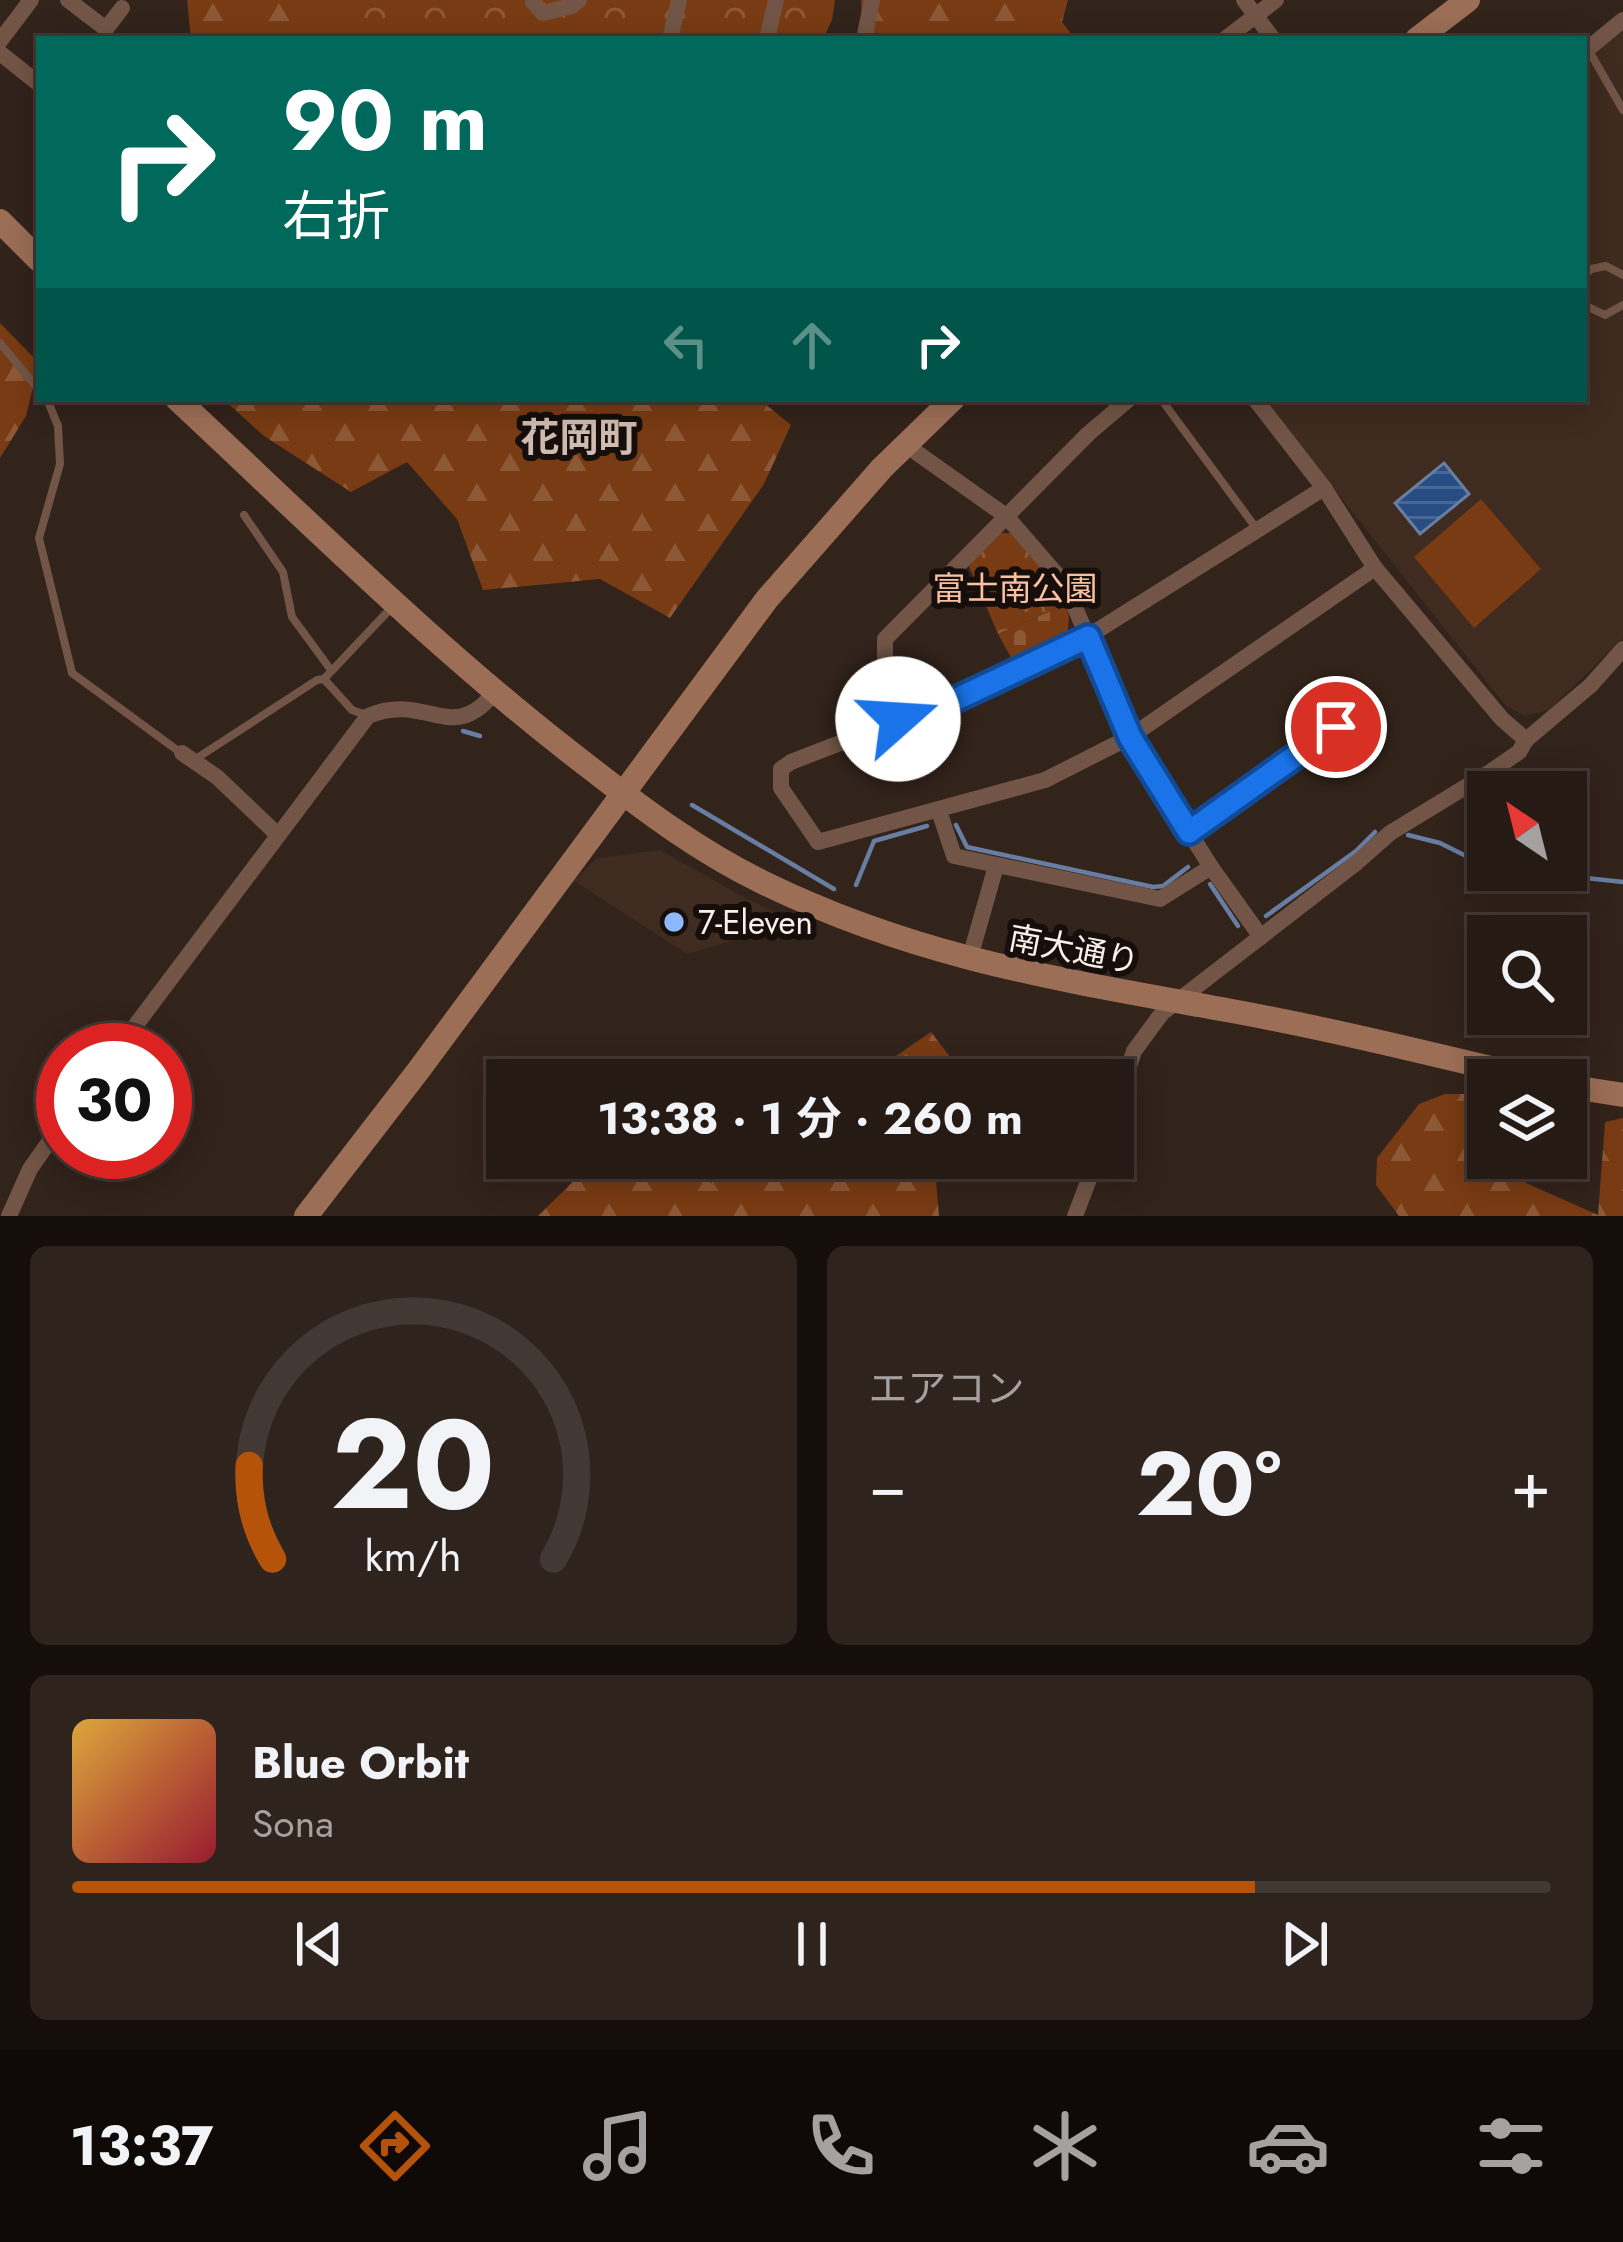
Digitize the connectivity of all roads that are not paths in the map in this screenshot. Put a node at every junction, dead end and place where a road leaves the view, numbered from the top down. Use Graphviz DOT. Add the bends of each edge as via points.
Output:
graph roads {
  1 [pos="31,0"];
  2 [pos="68,0"];
  3 [pos="579,0"];
  4 [pos="679,0"];
  5 [pos="776,0"];
  6 [pos="872,0"];
  7 [pos="1276,0"];
  8 [pos="1468,0"];
  9 [pos="533,2"];
  10 [pos="122,8"];
  11 [pos="1249,8"];
  12 [pos="1623,20"];
  13 [pos="671,36"];
  14 [pos="768,36"];
  15 [pos="865,36"];
  16 [pos="1227,36"];
  17 [pos="1271,36"];
  18 [pos="1421,36"];
  19 [pos="0,41"];
  20 [pos="1587,49"];
  21 [pos="1587,52"];
  22 [pos="0,53"];
  23 [pos="36,82"];
  24 [pos="1623,110"];
  25 [pos="0,221"];
  26 [pos="36,257"];
  27 [pos="1622,273"];
  28 [pos="1587,274"];
  29 [pos="1623,305"];
  30 [pos="1587,306"];
  31 [pos="0,343"];
  32 [pos="36,385"];
  33 [pos="48,402"];
  34 [pos="180,402"];
  35 [pos="950,402"];
  36 [pos="1126,402"];
  37 [pos="1162,402"];
  38 [pos="1257,402"];
  39 [pos="905,445"];
  40 [pos="1324,488"];
  41 [pos="244,514"];
  42 [pos="1006,516"];
  43 [pos="1258,530"];
  44 [pos="1375,568"];
  45 [pos="396,603"];
  46 [pos="1088,637"];
  47 [pos="1623,650"];
  48 [pos="331,670"];
  49 [pos="324,680"];
  50 [pos="494,692"];
  51 [pos="368,716"];
  52 [pos="898,719"];
  53 [pos="1336,727"];
  54 [pos="1130,737"];
  55 [pos="1526,740"];
  56 [pos="188,757"];
  57 [pos="625,795"];
  58 [pos="939,811"];
  59 [pos="1189,832"];
  60 [pos="278,835"];
  61 [pos="996,866"];
  62 [pos="1211,867"];
  63 [pos="1262,937"];
  64 [pos="969,961"];
  65 [pos="1173,1003"];
  66 [pos="137,1023"];
  67 [pos="1131,1059"];
  68 [pos="1467,1063"];
  69 [pos="1587,1089"];
  70 [pos="1623,1095"];
  71 [pos="36,1160"];
  72 [pos="1089,1179"];
  73 [pos="9,1216"];
  74 [pos="306,1216"];
  75 [pos="1075,1216"];
  1 -- 19 [label="street"];
  2 -- 10 [label="street" via="106,29"];
  3 -- 9 [label="street" via="542,13"];
  4 -- 13 [label="street"];
  5 -- 14 [label="street"];
  6 -- 15 [label="street"];
  7 -- 11 [label="street"];
  8 -- 18 [label="street"];
  11 -- 16 [label="street"];
  11 -- 17 [label="street"];
  12 -- 20 [label="street"];
  21 -- 24 [label="lane"];
  22 -- 23 [label="street"];
  25 -- 26 [label="street"];
  27 -- 28 [label="lane" via="1598,266"];
  29 -- 30 [label="lane" via="1605,315"];
  31 -- 32 [label="lane"];
  33 -- 56 [label="lane" via="60,464 39,538 72,674"];
  34 -- 45 [label="street, 南大通り"];
  35 -- 39 [label="street"];
  36 -- 42 [label="street"];
  37 -- 43 [label="lane"];
  38 -- 40 [label="street"];
  39 -- 42 [label="street"];
  39 -- 57 [label="street" via="767,599"];
  40 -- 43 [label="street"];
  40 -- 44 [label="street"];
  41 -- 48 [label="lane" via="283,572 292,617"];
  42 -- 46 [label="street" via="1064,584"];
  42 -- 52 [label="street" via="885,639"];
  43 -- 46 [label="street"];
  44 -- 54 [label="street"];
  44 -- 55 [label="street"];
  45 -- 48 [label="lane"];
  45 -- 50 [label="street, 南大通り"];
  46 -- 52 [label="street"];
  46 -- 54 [label="street"];
  47 -- 55 [label="street"];
  48 -- 49 [label="lane"];
  49 -- 51 [label="lane"];
  49 -- 56 [label="lane"];
  50 -- 51 [label="street" via="455,720 405,707"];
  50 -- 57 [label="street, 南大通り"];
  51 -- 60 [label="street"];
  52 -- 58 [label="street" via="791,761 781,769 781,788 818,842"];
  53 -- 59 [label="lane"];
  54 -- 58 [label="street" via="1046,780"];
  54 -- 59 [label="street"];
  55 -- 63 [label="street" via="1490,772 1390,833"];
  56 -- 60 [label="street"];
  57 -- 64 [label="street, 南大通り" via="761,882"];
  57 -- 74 [label="street"];
  58 -- 61 [label="street" via="954,856"];
  59 -- 62 [label="street"];
  60 -- 66 [label="street"];
  61 -- 62 [label="street" via="1160,898"];
  61 -- 64 [label="street"];
  62 -- 63 [label="street"];
  63 -- 65 [label="street"];
  64 -- 65 [label="street, 南大通り"];
  65 -- 67 [label="street"];
  65 -- 68 [label="street, 南大通り"];
  69 -- 70 [label="street"];
  71 -- 73 [label="street"];
  72 -- 75 [label="street"];
}
